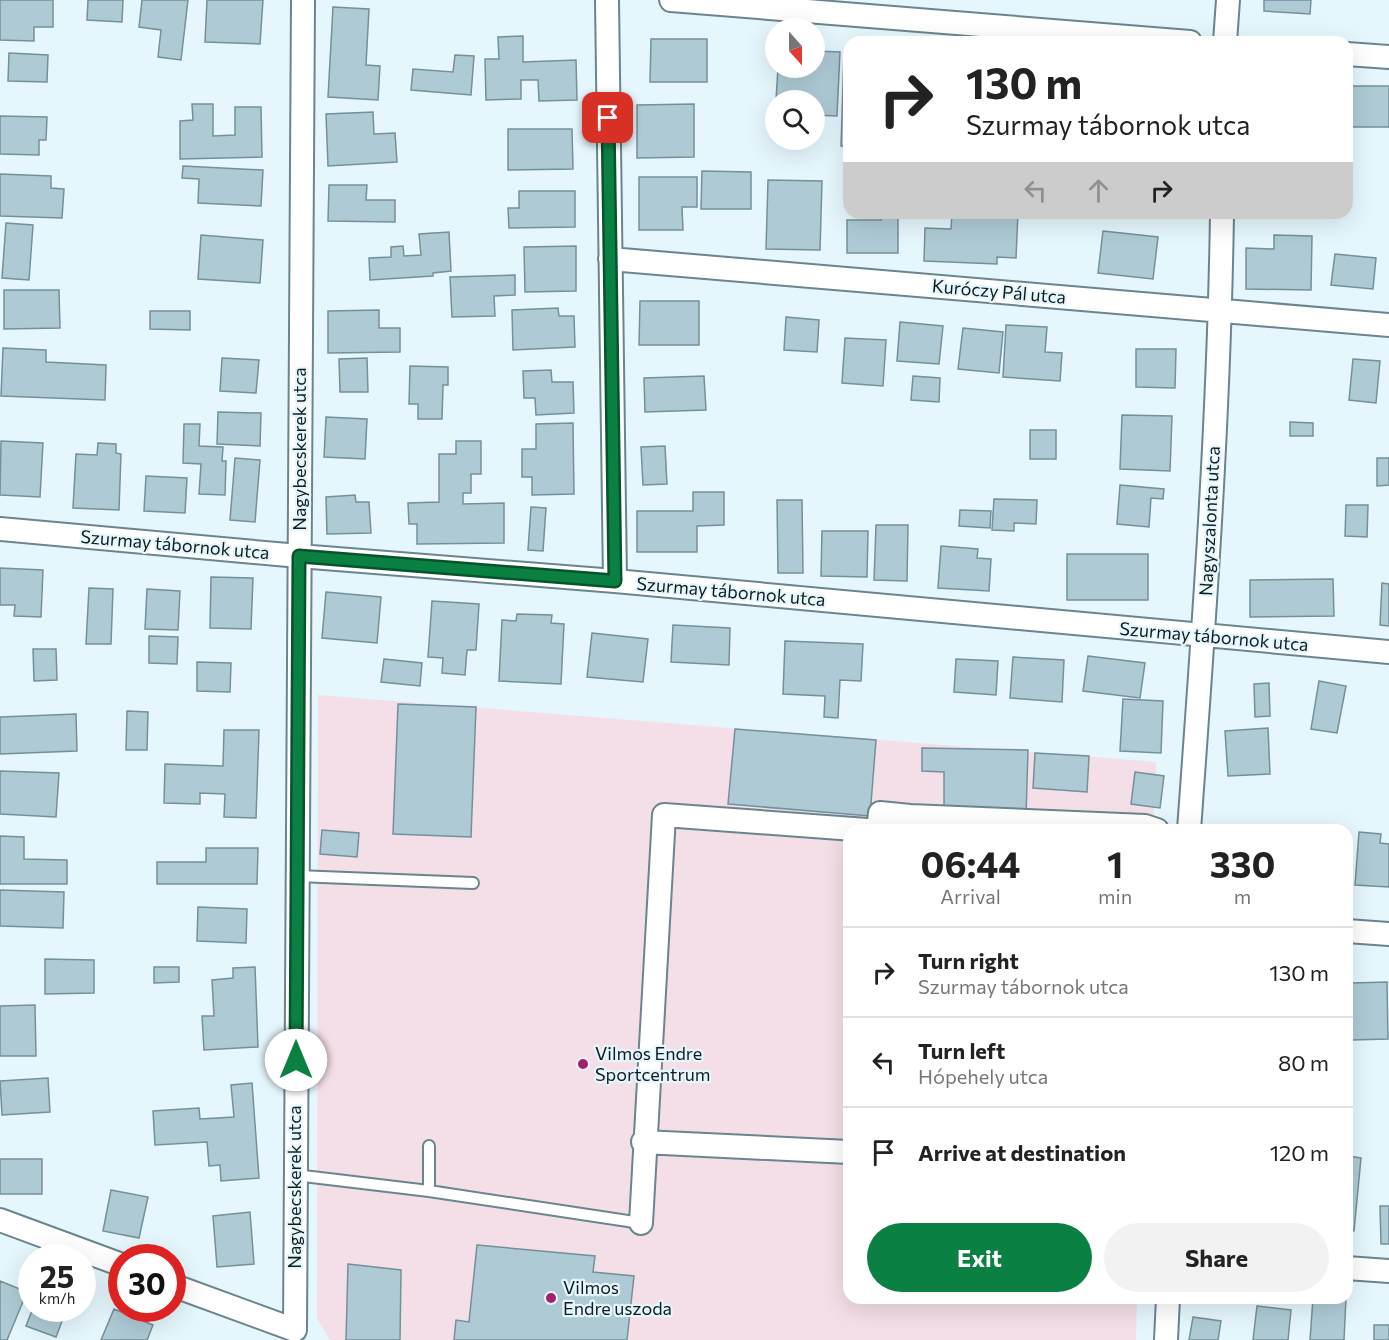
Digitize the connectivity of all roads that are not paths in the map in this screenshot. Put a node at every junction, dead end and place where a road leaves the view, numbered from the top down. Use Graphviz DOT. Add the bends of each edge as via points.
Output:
graph roads {
  1 [pos="303,0"];
  2 [pos="607,0"];
  3 [pos="671,0"];
  4 [pos="1228,0"];
  5 [pos="925,9"];
  6 [pos="1142,36"];
  7 [pos="1225,36"];
  8 [pos="1353,54"];
  9 [pos="1389,57"];
  10 [pos="1222,219"];
  11 [pos="610,259"];
  12 [pos="1221,311"];
  13 [pos="1389,325"];
  14 [pos="0,529"];
  15 [pos="299,556"];
  16 [pos="615,581"];
  17 [pos="1203,636"];
  18 [pos="1389,652"];
  19 [pos="879,824"];
  20 [pos="1098,824"];
  21 [pos="1190,824"];
  22 [pos="843,828"];
  23 [pos="297,876"];
  24 [pos="473,883"];
  25 [pos="1353,931"];
  26 [pos="1389,934"];
  27 [pos="643,1142"];
  28 [pos="429,1146"];
  29 [pos="843,1152"];
  30 [pos="296,1175"];
  31 [pos="429,1191"];
  32 [pos="0,1220"];
  33 [pos="641,1223"];
  34 [pos="108,1260"];
  35 [pos="1353,1268"];
  36 [pos="1389,1271"];
  37 [pos="186,1290"];
  38 [pos="1168,1304"];
  39 [pos="1166,1340"];
  1 -- 15 [label="street, Nagybecskerek utca"];
  2 -- 11 [label="street"];
  3 -- 5 [label="street"];
  4 -- 7 [label="street"];
  5 -- 6 [label="street"];
  8 -- 9 [label="street"];
  10 -- 12 [label="street, Nagyszalonta utca"];
  11 -- 12 [label="street, Kuróczy Pál utca"];
  11 -- 16 [label="street"];
  12 -- 13 [label="street, Kuróczy Pál utca"];
  12 -- 17 [label="street, Nagyszalonta utca"];
  14 -- 15 [label="street, Szurmay tábornok utca"];
  15 -- 16 [label="street, Szurmay tábornok utca"];
  15 -- 23 [label="street, Nagybecskerek utca"];
  16 -- 17 [label="street, Szurmay tábornok utca"];
  17 -- 18 [label="street, Szurmay tábornok utca"];
  17 -- 21 [label="street, Nagyszalonta utca"];
  19 -- 20 [label="street" via="880,813"];
  22 -- 27 [label="street" via="664,814"];
  23 -- 24 [label="lane"];
  23 -- 30 [label="street, Nagybecskerek utca"];
  25 -- 26 [label="street"];
  27 -- 29 [label="street"];
  27 -- 33 [label="street"];
  28 -- 31 [label="lane"];
  30 -- 31 [label="lane"];
  30 -- 37 [label="street, Nagybecskerek utca" via="295,1330"];
  31 -- 33 [label="lane"];
  32 -- 34 [label="street"];
  35 -- 36 [label="street"];
  38 -- 39 [label="street"];
}
